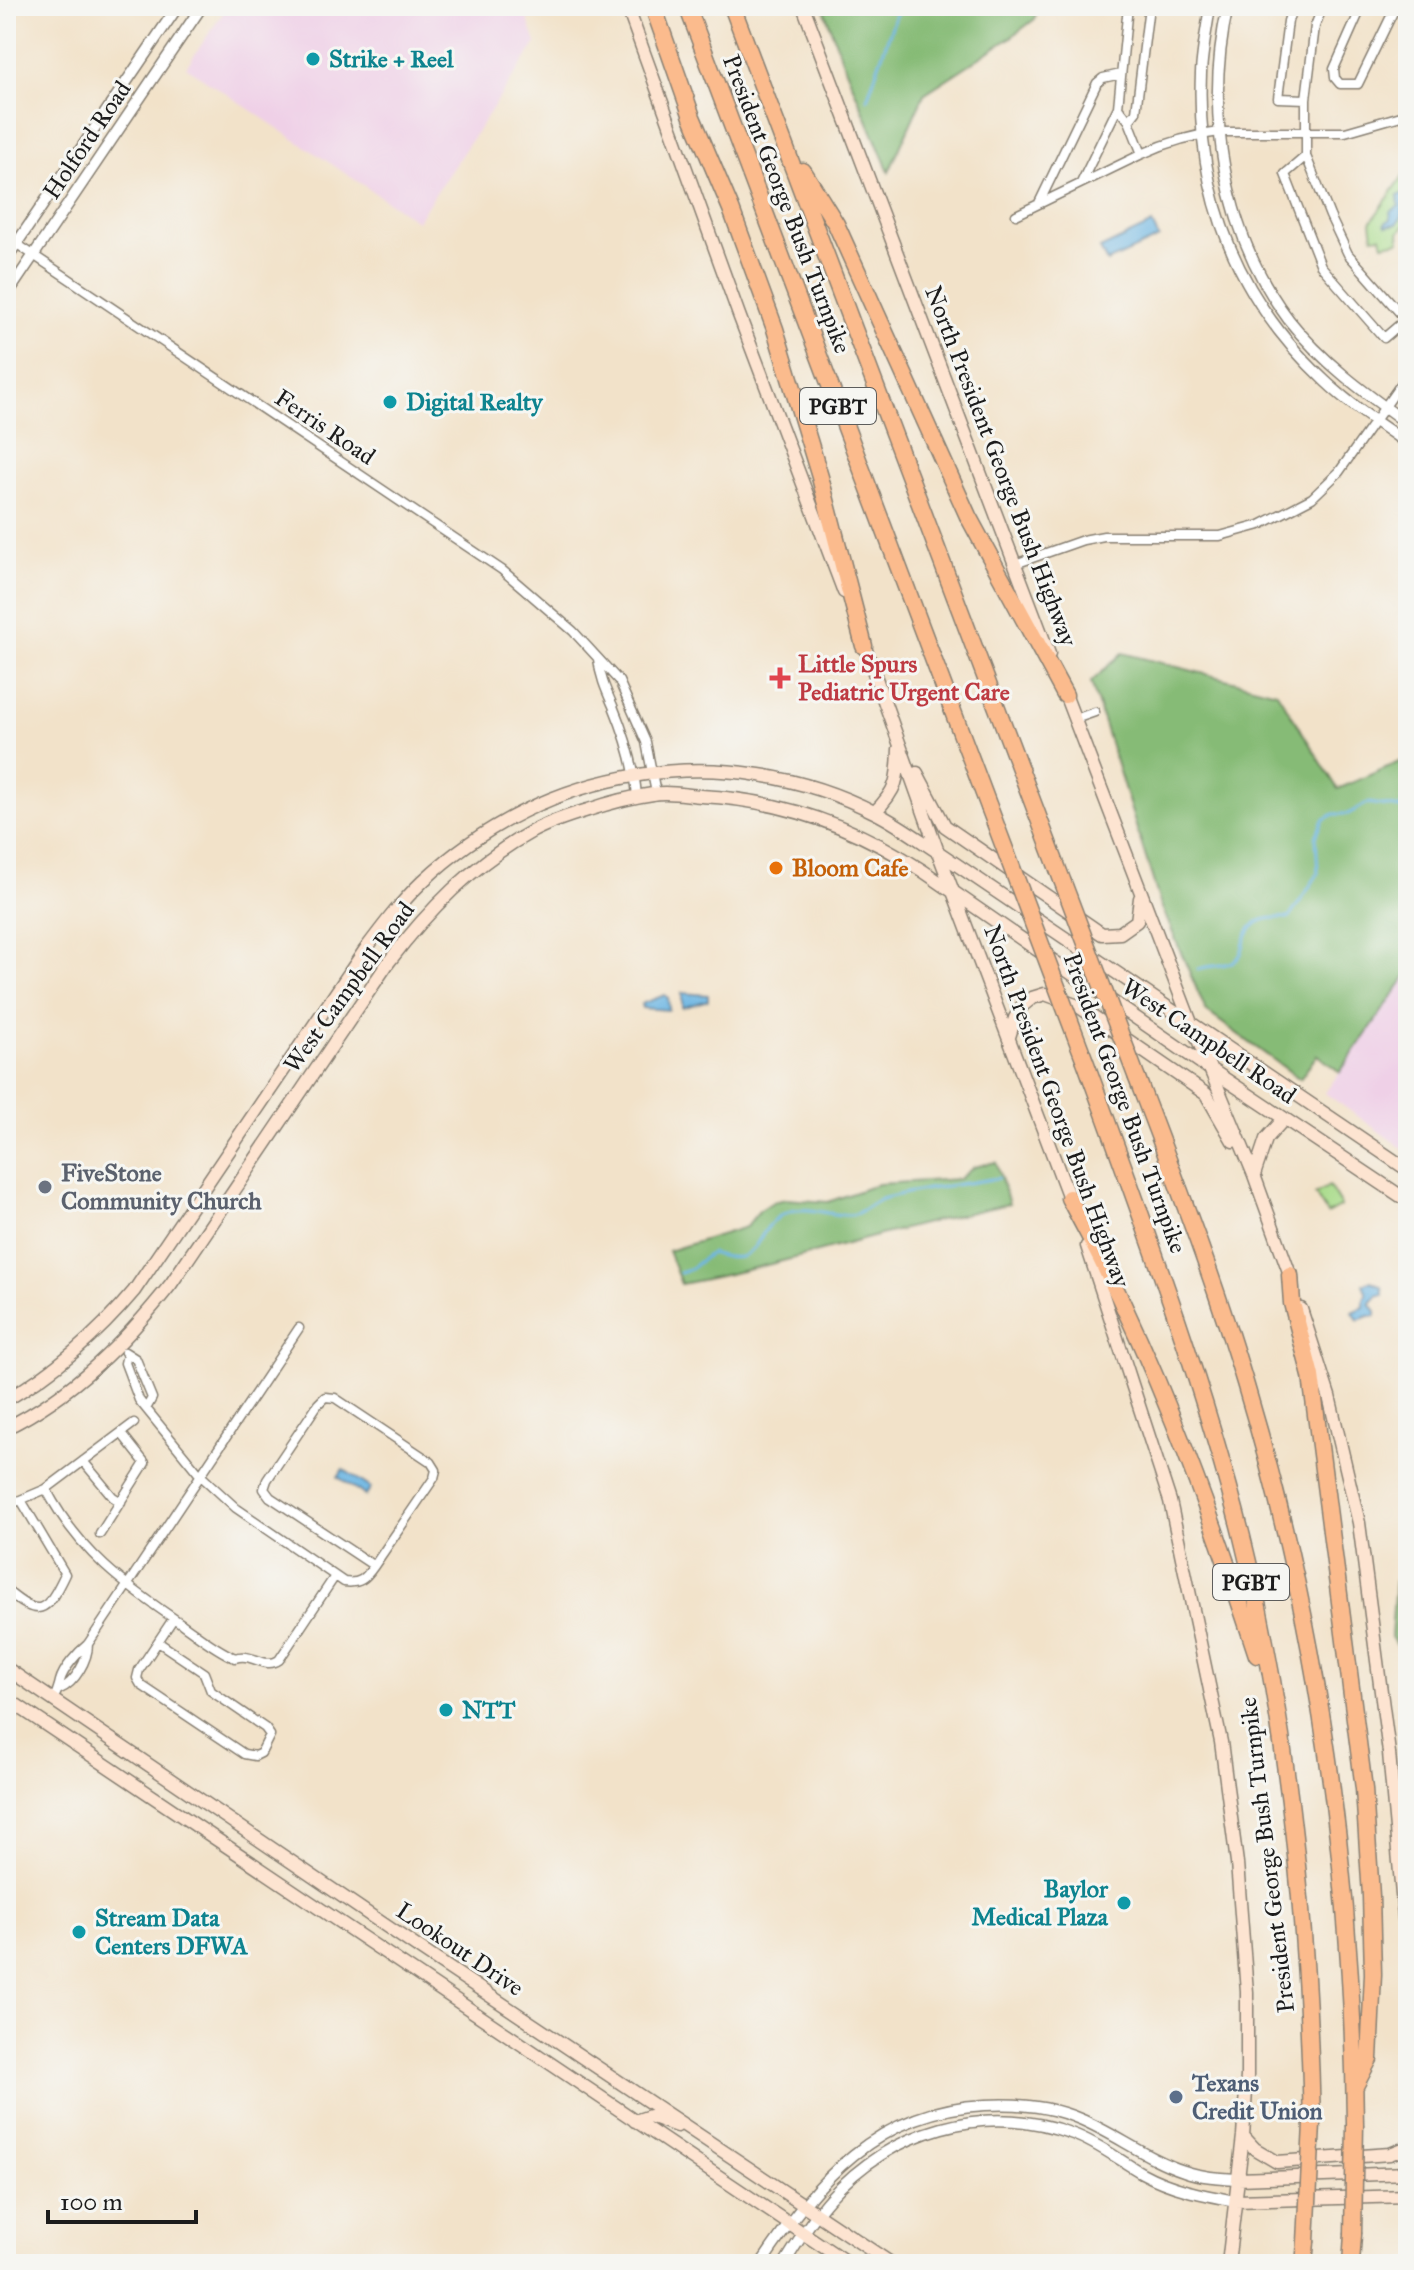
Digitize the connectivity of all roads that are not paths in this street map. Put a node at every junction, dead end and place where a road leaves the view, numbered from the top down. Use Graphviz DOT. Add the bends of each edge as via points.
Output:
graph roads {
  1 [pos="178,6"];
  2 [pos="202,6"];
  3 [pos="627,6"];
  4 [pos="653,6"];
  5 [pos="687,6"];
  6 [pos="732,6"];
  7 [pos="803,6"];
  8 [pos="1128,6"];
  9 [pos="1149,6"];
  10 [pos="1210,6"];
  11 [pos="1228,6"];
  12 [pos="1293,6"];
  13 [pos="1323,6"];
  14 [pos="1362,6"];
  15 [pos="1396,6"];
  16 [pos="1121,74"];
  17 [pos="1306,99"];
  18 [pos="1118,107"];
  19 [pos="1408,114"];
  20 [pos="1129,121"];
  21 [pos="1220,132"];
  22 [pos="1305,132"];
  23 [pos="1202,134"];
  24 [pos="782,138"];
  25 [pos="1142,154"];
  26 [pos="1306,156"];
  27 [pos="1081,183"];
  28 [pos="1039,203"];
  29 [pos="1016,215"];
  30 [pos="17,244"];
  31 [pos="33,255"];
  32 [pos="6,259"];
  33 [pos="6,296"];
  34 [pos="1407,321"];
  35 [pos="1408,374"];
  36 [pos="1385,407"];
  37 [pos="1376,421"];
  38 [pos="1408,424"];
  39 [pos="1408,444"];
  40 [pos="1015,564"];
  41 [pos="864,646"];
  42 [pos="598,658"];
  43 [pos="1065,695"];
  44 [pos="1095,712"];
  45 [pos="1075,719"];
  46 [pos="900,742"];
  47 [pos="653,771"];
  48 [pos="635,775"];
  49 [pos="656,793"];
  50 [pos="637,797"];
  51 [pos="875,812"];
  52 [pos="938,852"];
  53 [pos="1139,885"];
  54 [pos="955,892"];
  55 [pos="1191,1023"];
  56 [pos="1009,1037"];
  57 [pos="1210,1069"];
  58 [pos="1284,1119"];
  59 [pos="1408,1170"];
  60 [pos="1254,1175"];
  61 [pos="1408,1184"];
  62 [pos="1069,1198"];
  63 [pos="1404,1198"];
  64 [pos="1290,1275"];
  65 [pos="102,1327"];
  66 [pos="299,1328"];
  67 [pos="123,1350"];
  68 [pos="142,1371"];
  69 [pos="130,1376"];
  70 [pos="6,1400"];
  71 [pos="147,1407"];
  72 [pos="134,1423"];
  73 [pos="6,1428"];
  74 [pos="122,1434"];
  75 [pos="83,1461"];
  76 [pos="200,1475"];
  77 [pos="46,1489"];
  78 [pos="21,1500"];
  79 [pos="121,1502"];
  80 [pos="6,1506"];
  81 [pos="100,1534"];
  82 [pos="374,1566"];
  83 [pos="335,1576"];
  84 [pos="126,1587"];
  85 [pos="6,1590"];
  86 [pos="173,1619"];
  87 [pos="158,1642"];
  88 [pos="6,1668"];
  89 [pos="56,1694"];
  90 [pos="6,1698"];
  91 [pos="40,1720"];
  92 [pos="1281,1731"];
  93 [pos="239,1825"];
  94 [pos="226,1844"];
  95 [pos="1408,1960"];
  96 [pos="1355,2087"];
  97 [pos="1020,2104"];
  98 [pos="1020,2120"];
  99 [pos="635,2121"];
  100 [pos="702,2135"];
  101 [pos="1243,2136"];
  102 [pos="1408,2147"];
  103 [pos="1408,2173"];
  104 [pos="1238,2179"];
  105 [pos="1408,2196"];
  106 [pos="1236,2201"];
  107 [pos="804,2203"];
  108 [pos="818,2213"];
  109 [pos="788,2224"];
  110 [pos="804,2234"];
  111 [pos="761,2264"];
  112 [pos="784,2264"];
  113 [pos="849,2264"];
  114 [pos="892,2264"];
  115 [pos="1228,2264"];
  116 [pos="1304,2264"];
  117 [pos="1351,2264"];
  1 -- 30 [label="street, Holford Road"];
  2 -- 31 [label="street, Holford Road"];
  3 -- 41 [label="main road, North President George Bush Highway"];
  4 -- 41 [label="highway" via="775,329"];
  5 -- 92 [label="highway, President George Bush Turnpike / PGBT, bridge" via="1167,1288 1242,1539"];
  6 -- 24 [label="highway, President George Bush Turnpike / PGBT"];
  7 -- 40 [label="main road, North President George Bush Highway"];
  8 -- 16 [label="street"];
  9 -- 20 [label="street" via="1136,112"];
  10 -- 23 [label="street" via="1201,72"];
  11 -- 21 [label="street" via="1216,94"];
  12 -- 17 [label="street" via="1278,98"];
  13 -- 17 [label="street" via="1315,26"];
  14 -- 15 [label="street" via="1334,69 1340,84 1358,84"];
  16 -- 18 [label="street"];
  16 -- 28 [label="street" via="1097,83"];
  17 -- 22 [label="street"];
  18 -- 20 [label="street"];
  18 -- 27 [label="street"];
  19 -- 22 [label="street" via="1345,132"];
  20 -- 25 [label="street"];
  21 -- 22 [label="street"];
  21 -- 23 [label="street"];
  21 -- 36 [label="street" via="1239,222 1278,302 1338,371"];
  22 -- 26 [label="street"];
  23 -- 25 [label="street"];
  23 -- 37 [label="street" via="1209,188 1227,244 1251,292 1280,334 1324,380"];
  24 -- 43 [label="highway" via="836,224 968,516"];
  24 -- 96 [label="highway, President George Bush Turnpike / PGBT, bridge" via="1137,1078 1233,1343 1267,1458 1323,1724 1340,1855"];
  25 -- 27 [label="street"];
  26 -- 34 [label="street" via="1348,254"];
  26 -- 34 [label="street" via="1285,174 1321,266 1384,338"];
  27 -- 28 [label="street"];
  28 -- 29 [label="street"];
  30 -- 31 [label="street, Ferris Road"];
  30 -- 32 [label="street, Holford Road"];
  31 -- 33 [label="street, Holford Road"];
  31 -- 42 [label="street, Ferris Road" via="502,570"];
  35 -- 36 [label="street"];
  36 -- 37 [label="street"];
  36 -- 38 [label="street"];
  37 -- 39 [label="street"];
  37 -- 40 [label="street" via="1347,463 1312,498 1260,525 1220,536 1104,536"];
  40 -- 43 [label="main road, North President George Bush Highway"];
  41 -- 46 [label="main road, North President George Bush Highway"];
  42 -- 47 [label="street, Ferris Road" via="626,695"];
  42 -- 48 [label="street, Ferris Road"];
  43 -- 45 [label="main road, North President George Bush Highway"];
  44 -- 45 [label="street"];
  45 -- 53 [label="main road, North President George Bush Highway"];
  46 -- 51 [label="main road" via="897,784"];
  46 -- 52 [label="main road, North President George Bush Highway"];
  46 -- 53 [label="main road" via="945,826 1102,934 1120,933 1137,921"];
  47 -- 48 [label="main road, West Campbell Road"];
  47 -- 49 [label="street, Ferris Road"];
  47 -- 51 [label="main road, West Campbell Road" via="757,775"];
  48 -- 50 [label="street, Ferris Road"];
  48 -- 65 [label="main road, West Campbell Road" via="523,810 424,879 357,962 166,1247"];
  49 -- 50 [label="main road, West Campbell Road"];
  49 -- 54 [label="main road, West Campbell Road" via="743,798 796,810 895,852"];
  50 -- 67 [label="main road, West Campbell Road" via="531,832 463,879 418,924"];
  51 -- 52 [label="main road, West Campbell Road"];
  52 -- 54 [label="main road, North President George Bush Highway"];
  52 -- 55 [label="main road, West Campbell Road"];
  53 -- 55 [label="main road, North President George Bush Highway"];
  54 -- 56 [label="main road, North President George Bush Highway"];
  54 -- 57 [label="main road, West Campbell Road"];
  55 -- 57 [label="main road, North President George Bush Highway"];
  55 -- 59 [label="main road, West Campbell Road"];
  56 -- 60 [label="main road" via="1022,1006 1032,998 1045,994 1078,1006 1206,1094"];
  56 -- 62 [label="main road, North President George Bush Highway"];
  57 -- 58 [label="main road, West Campbell Road"];
  57 -- 60 [label="main road, North President George Bush Highway"];
  58 -- 60 [label="main road" via="1266,1139"];
  58 -- 63 [label="main road, West Campbell Road"];
  60 -- 64 [label="main road, North President George Bush Highway"];
  61 -- 63 [label="street"];
  62 -- 92 [label="highway" via="1102,1258 1184,1447"];
  62 -- 101 [label="main road, North President George Bush Highway" via="1170,1501 1221,1742 1247,1992"];
  64 -- 95 [label="main road, North President George Bush Highway" via="1329,1396 1359,1523 1389,1753"];
  64 -- 96 [label="highway" via="1311,1376 1364,1789 1373,1974 1369,2059"];
  65 -- 67 [label="main road"];
  65 -- 70 [label="main road, West Campbell Road"];
  66 -- 76 [label="street"];
  67 -- 68 [label="street"];
  67 -- 69 [label="street"];
  67 -- 73 [label="main road, West Campbell Road"];
  68 -- 69 [label="street"];
  68 -- 71 [label="street" via="152,1398"];
  69 -- 71 [label="street"];
  71 -- 76 [label="street"];
  72 -- 74 [label="street"];
  74 -- 75 [label="street"];
  74 -- 79 [label="street" via="145,1463"];
  75 -- 77 [label="street"];
  75 -- 79 [label="street"];
  76 -- 83 [label="street" via="236,1508"];
  76 -- 84 [label="street"];
  77 -- 78 [label="street"];
  77 -- 84 [label="street" via="81,1543"];
  78 -- 80 [label="street"];
  78 -- 85 [label="street" via="65,1574 44,1607 36,1610"];
  79 -- 81 [label="street"];
  82 -- 82 [label="street" via="436,1470 335,1398 325,1397 264,1489"];
  82 -- 83 [label="street" via="357,1584"];
  83 -- 86 [label="street" via="273,1664 226,1654"];
  84 -- 86 [label="street"];
  84 -- 89 [label="street" via="60,1680"];
  86 -- 87 [label="street"];
  87 -- 87 [label="street" via="139,1670 141,1685 244,1754 261,1753 270,1735 265,1728 211,1691 204,1673"];
  88 -- 89 [label="main road, Lookout Drive"];
  89 -- 91 [label="main road"];
  89 -- 93 [label="main road, Lookout Drive"];
  90 -- 91 [label="main road, Lookout Drive"];
  91 -- 94 [label="main road, Lookout Drive"];
  92 -- 116 [label="highway, President George Bush Turnpike / PGBT, bridge" via="1310,2008 1312,2124"];
  93 -- 94 [label="main road"];
  93 -- 100 [label="main road, Lookout Drive"];
  94 -- 99 [label="main road, Lookout Drive"];
  96 -- 117 [label="highway, President George Bush Turnpike / PGBT, bridge"];
  97 -- 98 [label="street"];
  97 -- 104 [label="street" via="1077,2117 1184,2171"];
  97 -- 107 [label="street" via="946,2108 903,2123 853,2155"];
  98 -- 106 [label="street" via="1074,2134 1165,2184"];
  98 -- 108 [label="street" via="961,2122 906,2141 866,2164"];
  99 -- 100 [label="main road" via="650,2116"];
  99 -- 109 [label="main road, Lookout Drive"];
  100 -- 107 [label="main road, Lookout Drive"];
  101 -- 102 [label="main road" via="1277,2162 1390,2154"];
  101 -- 104 [label="main road, North President George Bush Highway"];
  103 -- 104 [label="main road"];
  104 -- 106 [label="main road, North President George Bush Highway"];
  105 -- 106 [label="main road"];
  106 -- 115 [label="main road, North President George Bush Highway"];
  107 -- 108 [label="main road, Lookout Drive"];
  107 -- 109 [label="street"];
  108 -- 110 [label="street"];
  108 -- 114 [label="main road, Lookout Drive"];
  109 -- 110 [label="main road, Lookout Drive"];
  109 -- 111 [label="street"];
  110 -- 112 [label="street"];
  110 -- 113 [label="main road, Lookout Drive"];
}
